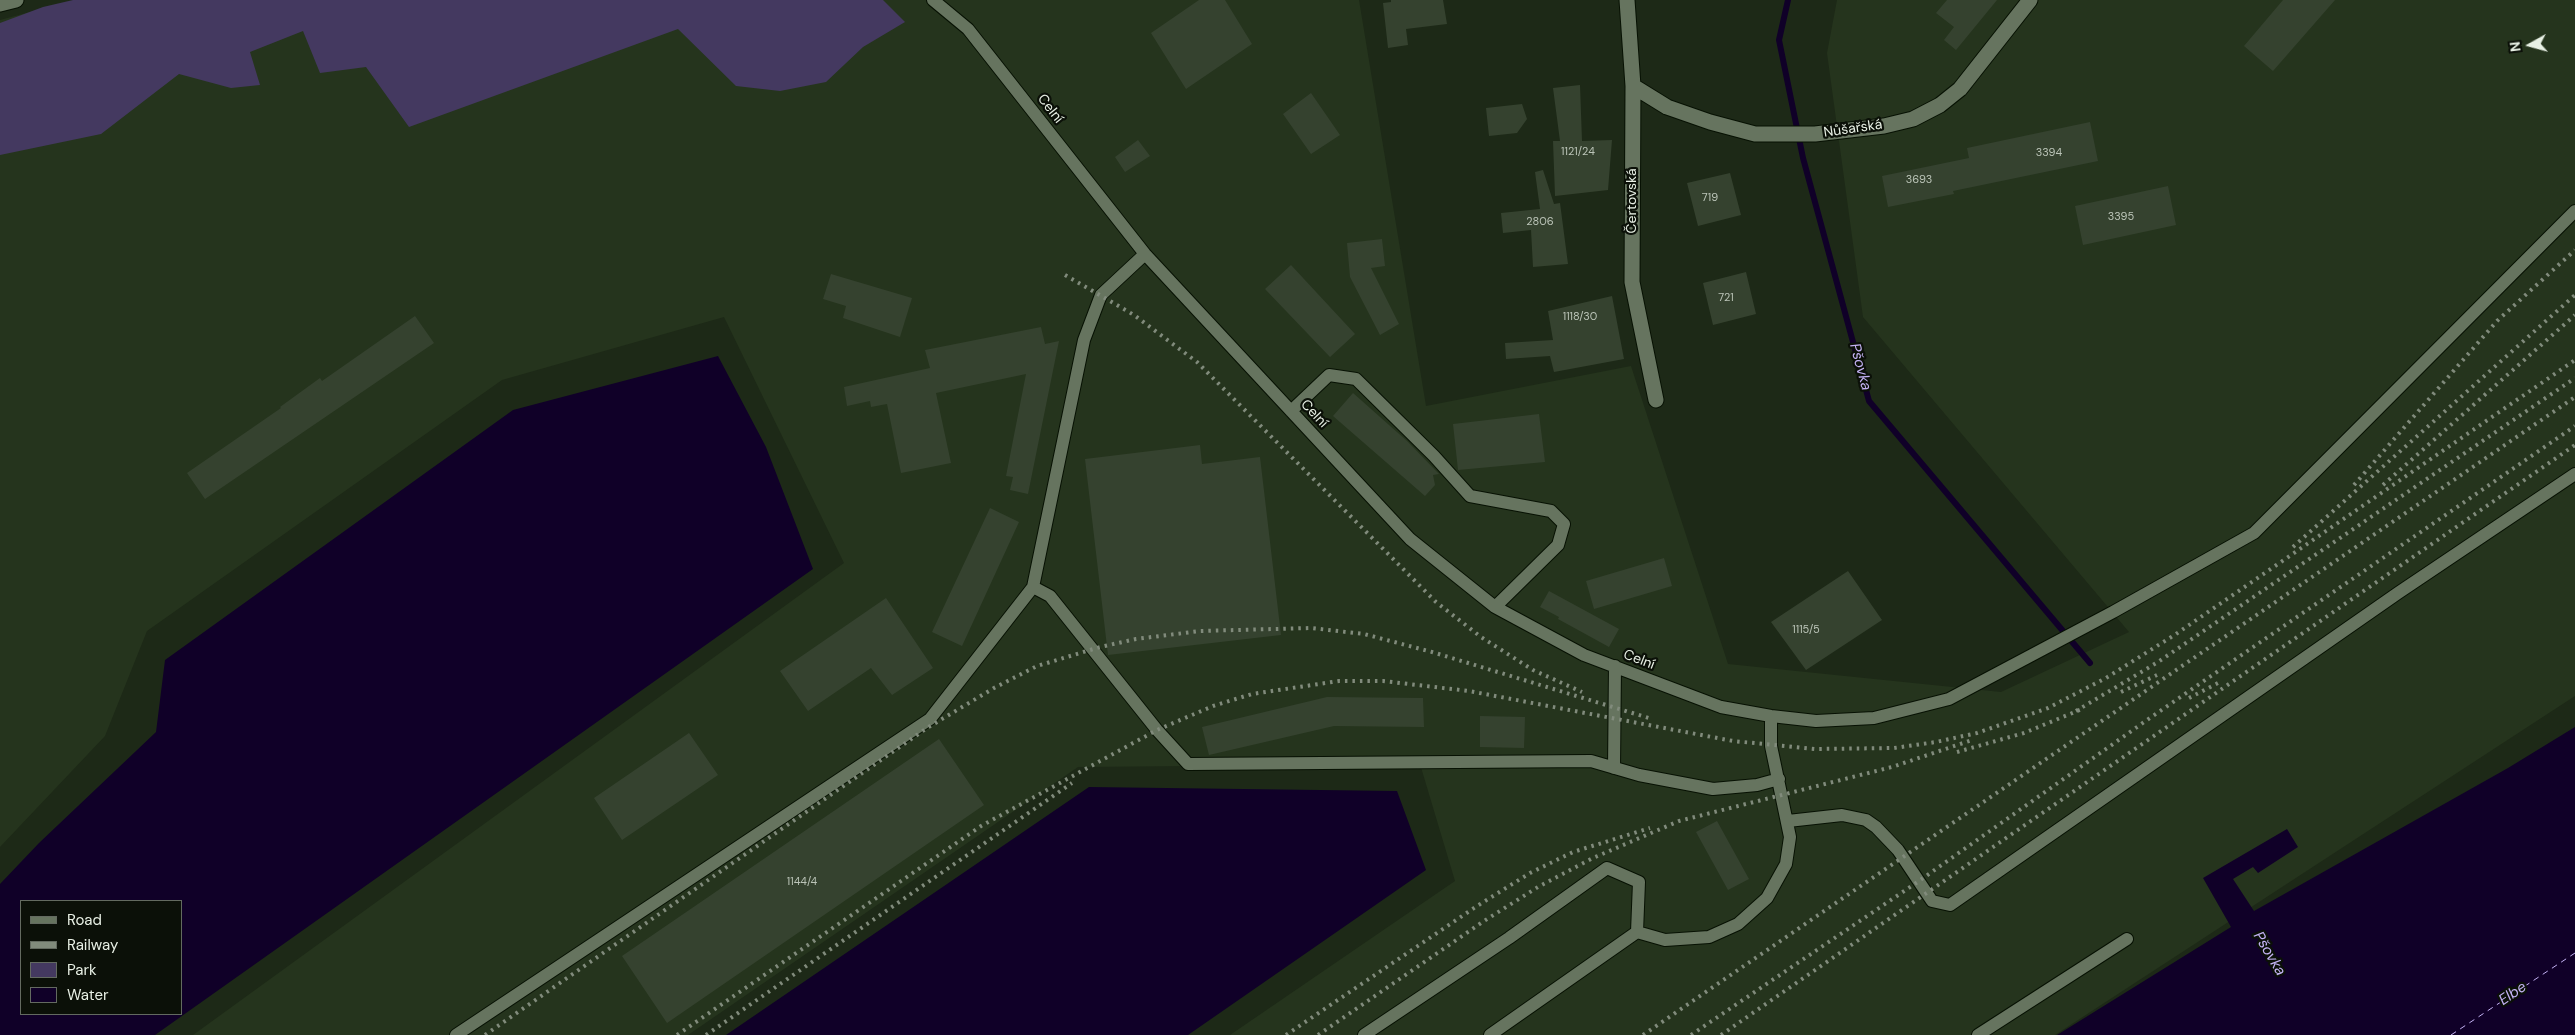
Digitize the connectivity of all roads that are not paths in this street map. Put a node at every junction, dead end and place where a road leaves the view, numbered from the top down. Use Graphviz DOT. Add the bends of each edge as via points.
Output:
graph roads {
  1 [pos="16,0"];
  2 [pos="933,0"];
  3 [pos="1627,0"];
  4 [pos="2030,0"];
  5 [pos="0,4"];
  6 [pos="1633,86"];
  7 [pos="2575,211"];
  8 [pos="1145,254"];
  9 [pos="1656,400"];
  10 [pos="1292,412"];
  11 [pos="2575,474"];
  12 [pos="1034,587"];
  13 [pos="1495,607"];
  14 [pos="1615,666"];
  15 [pos="1771,716"];
  16 [pos="1614,768"];
  17 [pos="1779,779"];
  18 [pos="1788,821"];
  19 [pos="1637,932"];
  20 [pos="2127,939"];
  21 [pos="456,1035"];
  22 [pos="1364,1035"];
  23 [pos="1490,1035"];
  24 [pos="1978,1035"];
  1 -- 5 [label="street"];
  2 -- 8 [label="lane, Celní" via="968,29"];
  3 -- 6 [label="street, Čertovská"];
  4 -- 6 [label="street, Nůšařská" via="1960,89 1940,105 1913,119 1884,126 1815,134 1754,134 1668,106"];
  6 -- 9 [label="street, Čertovská" via="1632,282"];
  7 -- 15 [label="lane, Celní" via="2254,533 1948,699 1874,718 1816,721"];
  8 -- 10 [label="lane, Celní"];
  8 -- 12 [label="lane" via="1102,296 1084,340"];
  10 -- 13 [label="lane, Celní" via="1410,539"];
  10 -- 13 [label="lane" via="1329,375 1356,379 1470,496 1551,511 1564,524 1558,545"];
  11 -- 18 [label="lane" via="2398,593 1950,905 1932,900 1898,850 1866,820 1842,815"];
  12 -- 16 [label="lane" via="1050,596 1188,764 1591,761"];
  12 -- 21 [label="lane" via="930,718"];
  13 -- 14 [label="lane, Celní" via="1584,655"];
  14 -- 15 [label="lane, Celní" via="1721,707"];
  14 -- 16 [label="lane"];
  15 -- 17 [label="lane" via="1771,746"];
  16 -- 17 [label="lane" via="1713,789 1757,785"];
  17 -- 18 [label="lane"];
  18 -- 19 [label="lane" via="1789,850 1781,877 1767,898 1738,924 1709,937 1664,940"];
  19 -- 22 [label="lane" via="1639,882 1607,868"];
  19 -- 23 [label="lane"];
  20 -- 24 [label="lane"];
}
